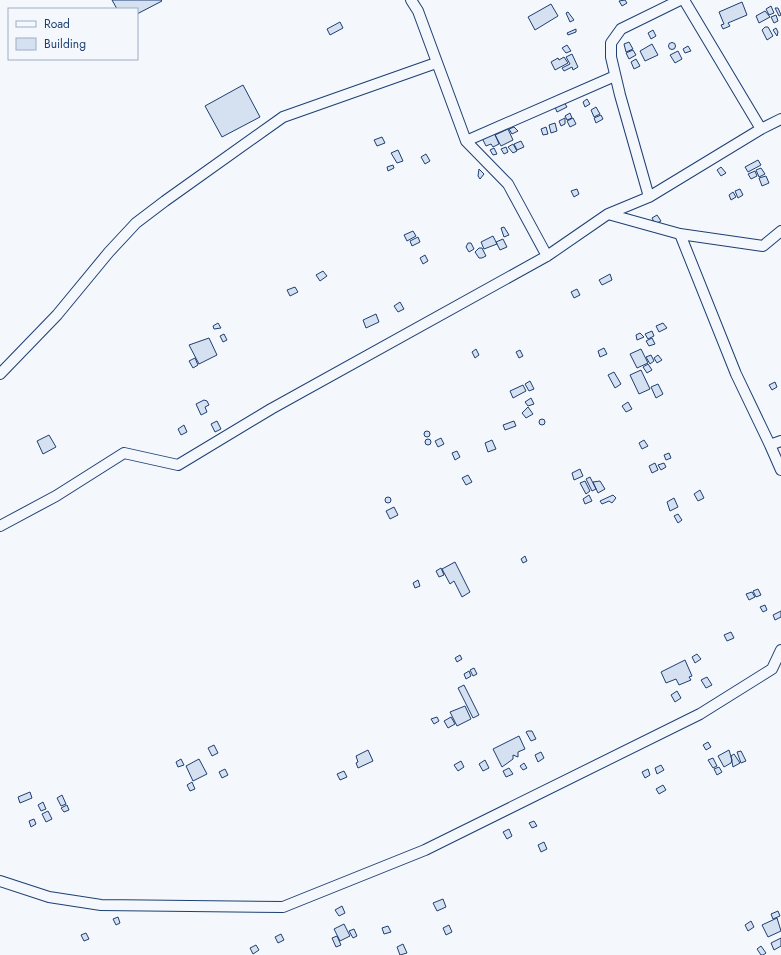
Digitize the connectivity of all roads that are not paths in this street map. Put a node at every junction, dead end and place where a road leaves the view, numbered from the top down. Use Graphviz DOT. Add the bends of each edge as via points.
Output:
graph roads {
  1 [pos="411,0"];
  2 [pos="680,0"];
  3 [pos="684,0"];
  4 [pos="436,63"];
  5 [pos="616,76"];
  6 [pos="781,119"];
  7 [pos="761,129"];
  8 [pos="466,141"];
  9 [pos="649,197"];
  10 [pos="608,214"];
  11 [pos="781,231"];
  12 [pos="680,234"];
  13 [pos="547,256"];
  14 [pos="0,374"];
  15 [pos="781,441"];
  16 [pos="770,445"];
  17 [pos="781,470"];
  18 [pos="0,526"];
  19 [pos="781,650"];
  20 [pos="0,881"];
  1 -- 4 [label="street" via="418,10"];
  2 -- 5 [label="street" via="615,34 611,43 611,57"];
  3 -- 7 [label="street"];
  4 -- 8 [label="street"];
  4 -- 14 [label="street" via="283,117 165,201 136,223 57,315"];
  5 -- 8 [label="street"];
  5 -- 9 [label="street"];
  6 -- 7 [label="street"];
  7 -- 9 [label="street"];
  8 -- 13 [label="street" via="508,184"];
  9 -- 10 [label="street"];
  10 -- 12 [label="street"];
  10 -- 13 [label="street"];
  11 -- 12 [label="street" via="763,246"];
  12 -- 16 [label="street" via="736,374"];
  13 -- 18 [label="street" via="271,408 178,465 124,453 56,496"];
  15 -- 16 [label="street"];
  16 -- 17 [label="street"];
  19 -- 20 [label="street" via="772,669 700,714 425,850 283,907 101,906 49,897"];
}
